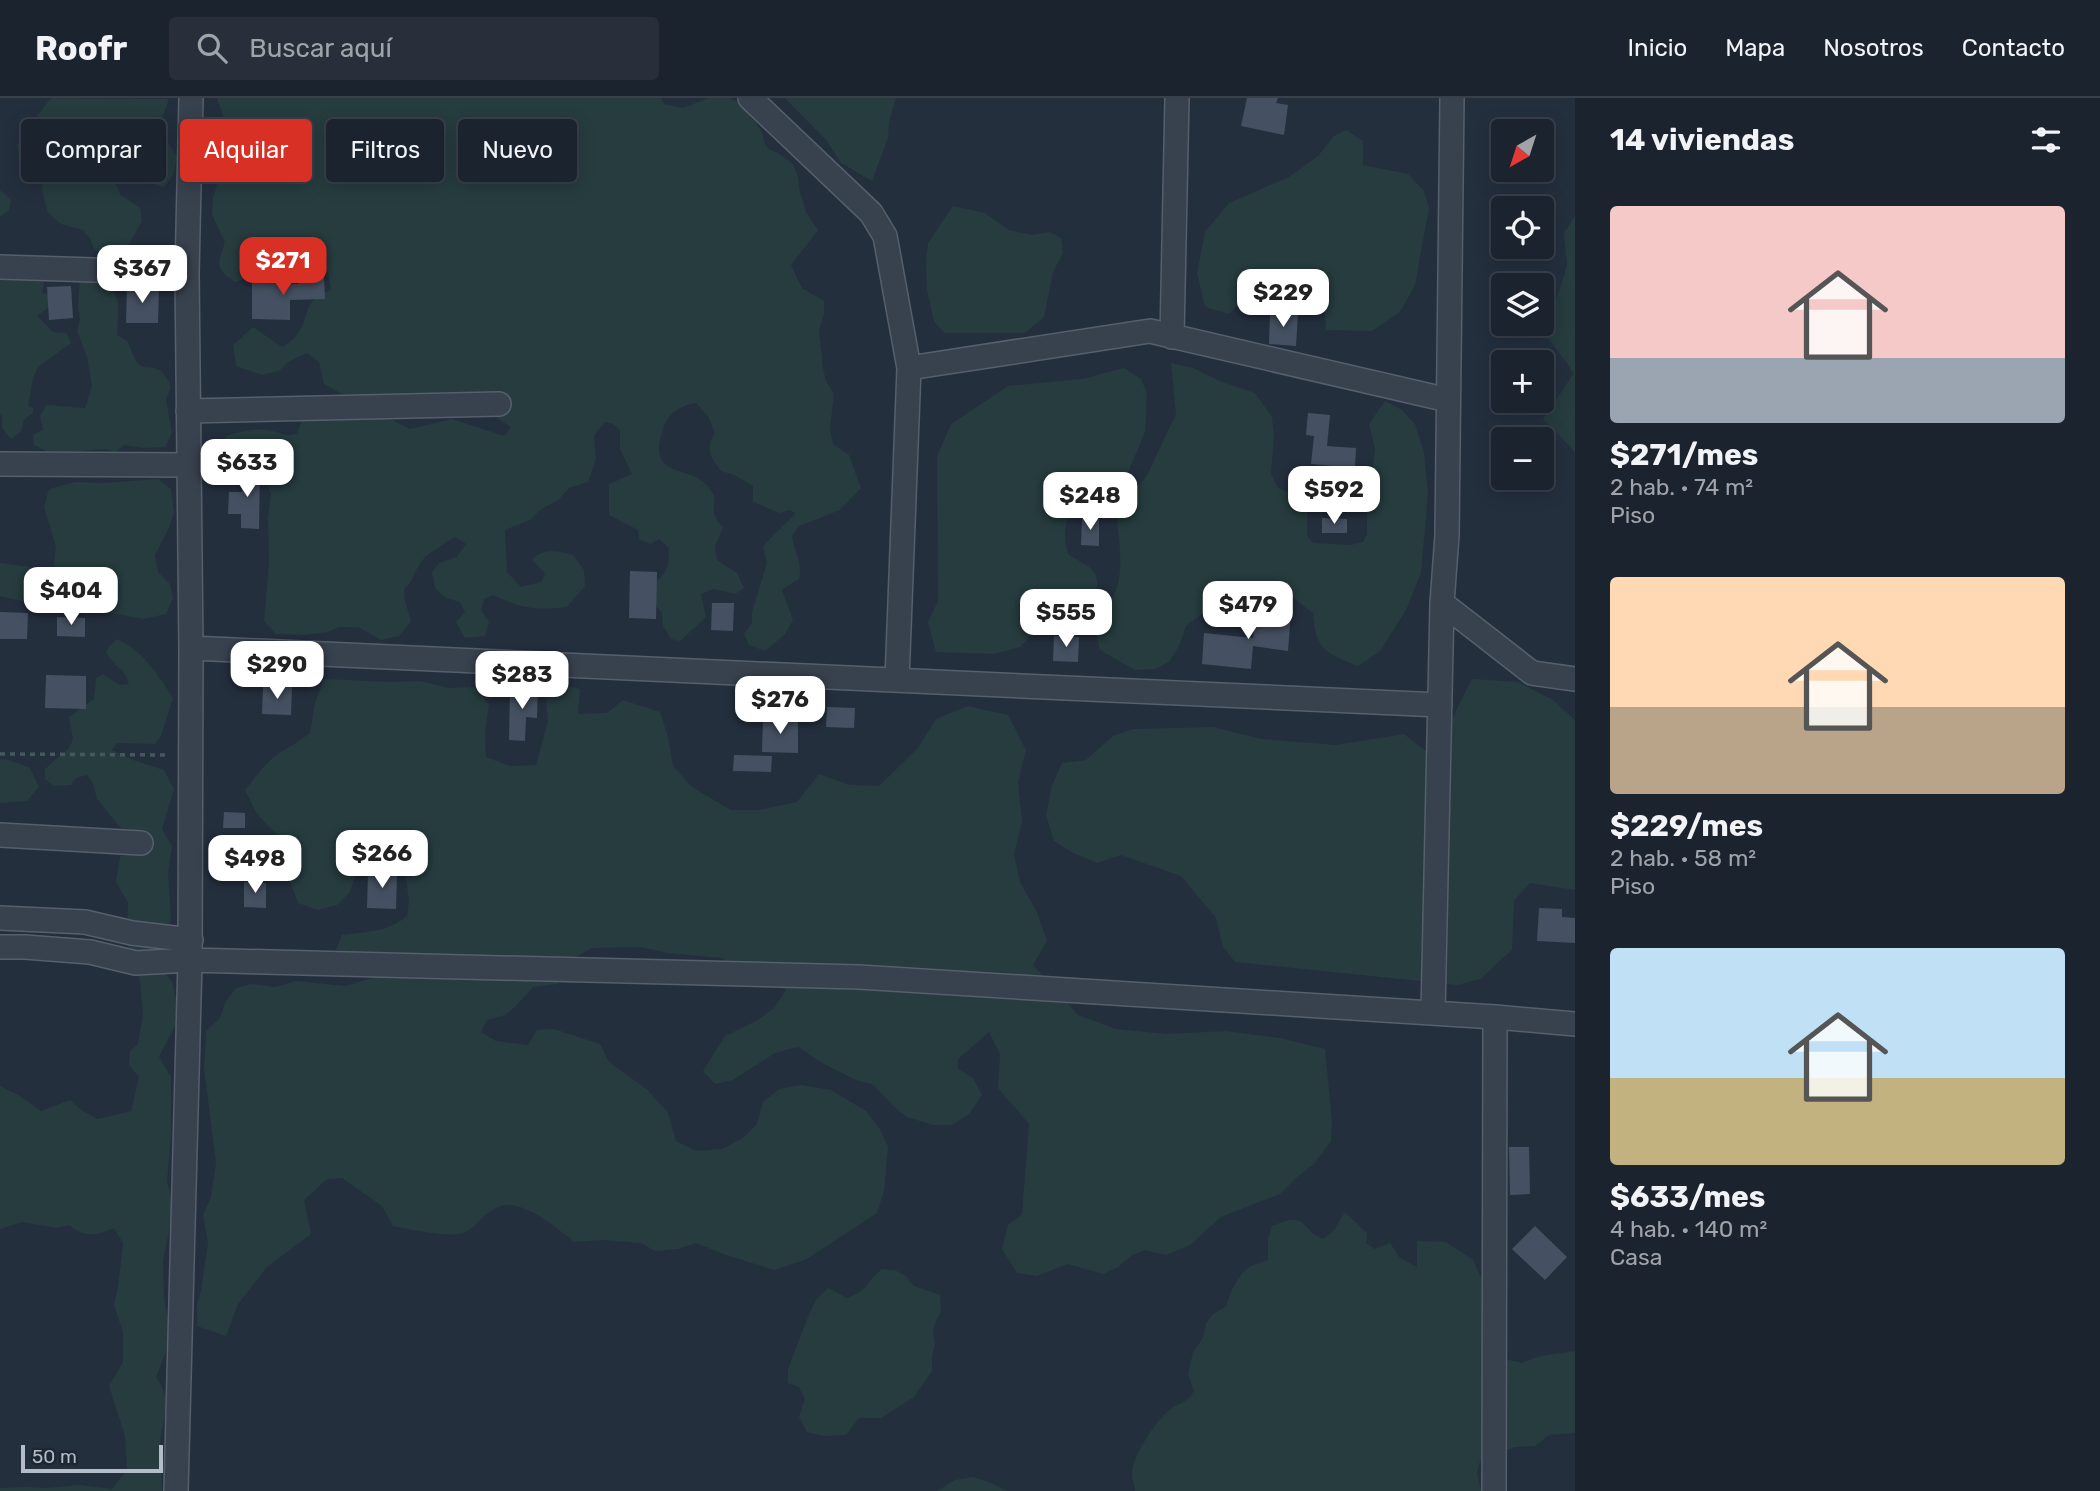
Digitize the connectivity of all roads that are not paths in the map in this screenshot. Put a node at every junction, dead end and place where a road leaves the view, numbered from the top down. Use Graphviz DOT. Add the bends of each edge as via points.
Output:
graph roads {
  1 [pos="191,98"];
  2 [pos="750,98"];
  3 [pos="1177,98"];
  4 [pos="1452,98"];
  5 [pos="0,267"];
  6 [pos="187,273"];
  7 [pos="1172,337"];
  8 [pos="909,368"];
  9 [pos="1448,400"];
  10 [pos="499,404"];
  11 [pos="188,411"];
  12 [pos="0,464"];
  13 [pos="188,465"];
  14 [pos="1442,603"];
  15 [pos="191,648"];
  16 [pos="1575,679"];
  17 [pos="897,680"];
  18 [pos="1440,705"];
  19 [pos="0,835"];
  20 [pos="141,843"];
  21 [pos="0,918"];
  22 [pos="0,947"];
  23 [pos="190,950"];
  24 [pos="1433,1013"];
  25 [pos="1495,1017"];
  26 [pos="1575,1024"];
  27 [pos="177,1491"];
  28 [pos="1494,1491"];
  1 -- 6 [label="street"];
  2 -- 8 [label="street" via="871,214 885,236"];
  3 -- 7 [label="street"];
  4 -- 9 [label="street"];
  5 -- 6 [label="street"];
  6 -- 11 [label="street"];
  7 -- 8 [label="street" via="1150,331"];
  7 -- 9 [label="street"];
  8 -- 17 [label="street"];
  9 -- 14 [label="street"];
  10 -- 11 [label="street"];
  11 -- 13 [label="street"];
  12 -- 13 [label="street"];
  13 -- 15 [label="street"];
  14 -- 16 [label="street" via="1532,673"];
  14 -- 18 [label="street"];
  15 -- 17 [label="street"];
  15 -- 23 [label="street"];
  17 -- 18 [label="street"];
  18 -- 24 [label="street"];
  19 -- 20 [label="street"];
  21 -- 23 [label="street" via="85,922"];
  22 -- 23 [label="street" via="90,952 136,963"];
  23 -- 24 [label="street" via="859,977"];
  23 -- 27 [label="street"];
  24 -- 25 [label="street"];
  25 -- 26 [label="street"];
  25 -- 28 [label="street"];
}
